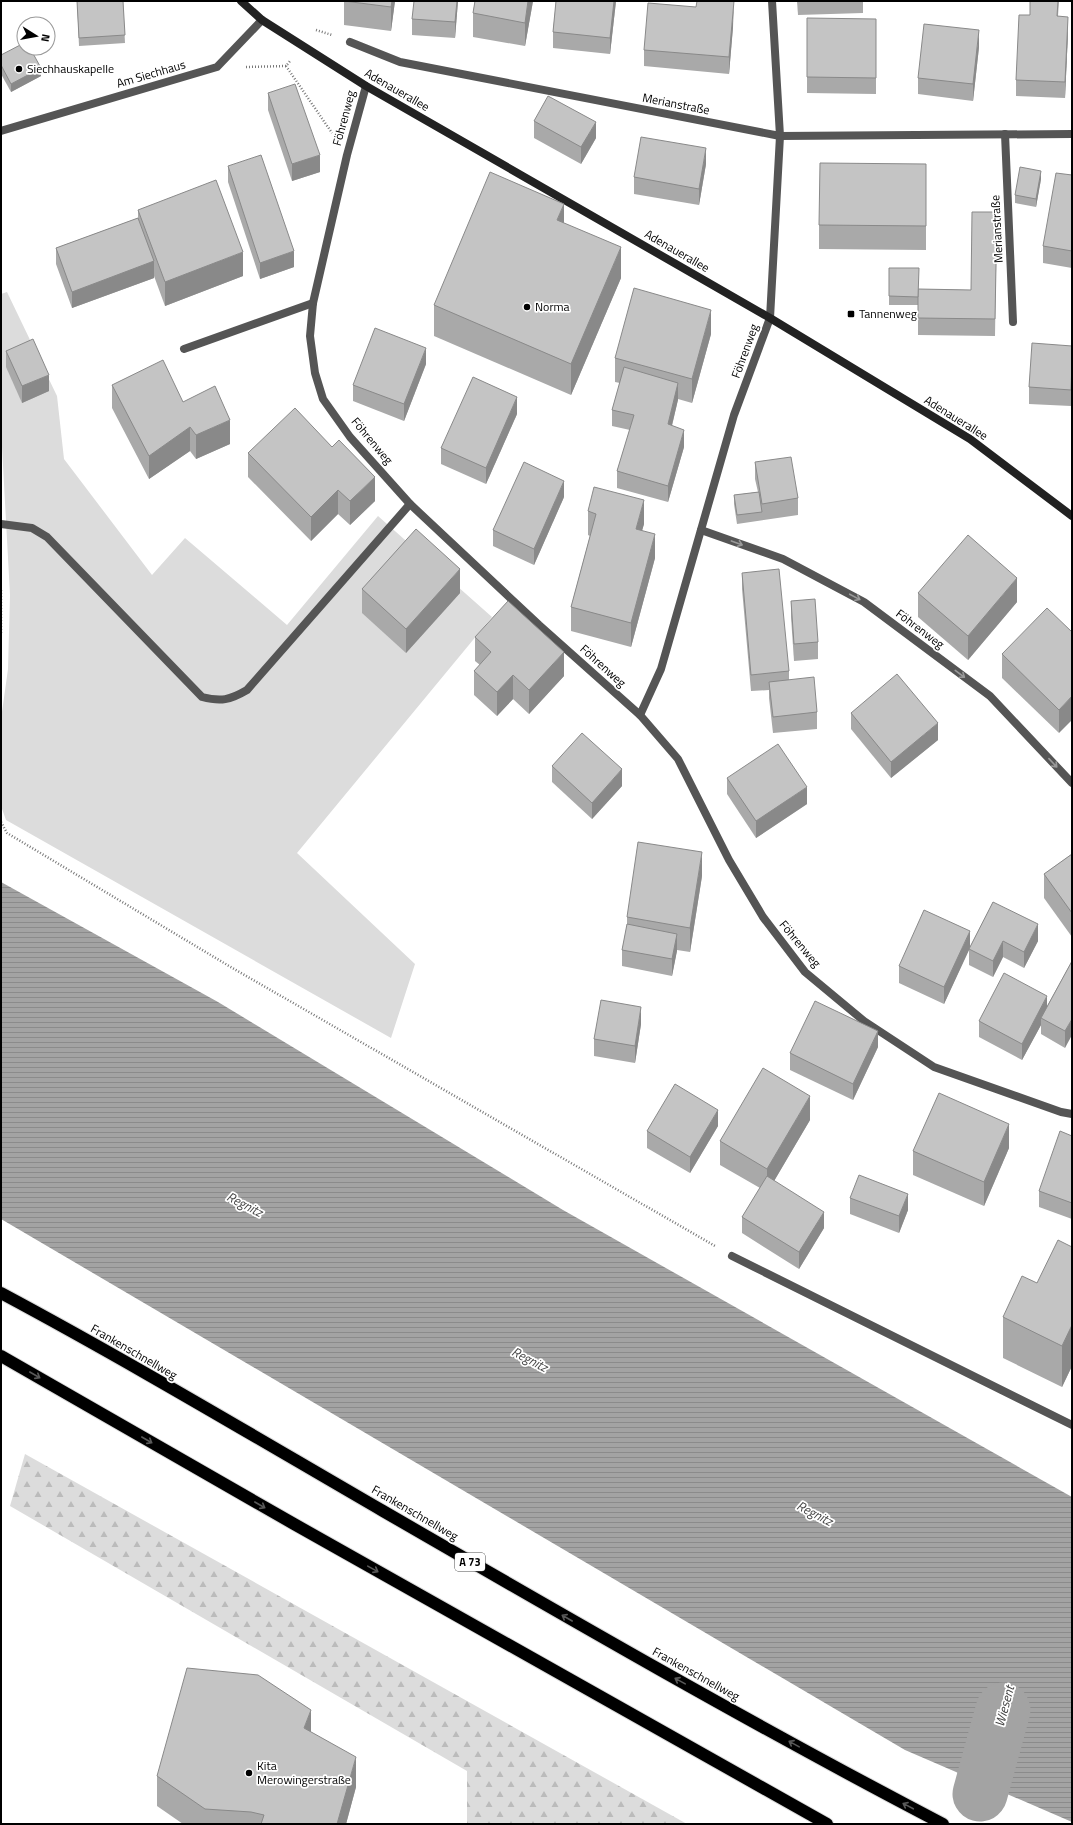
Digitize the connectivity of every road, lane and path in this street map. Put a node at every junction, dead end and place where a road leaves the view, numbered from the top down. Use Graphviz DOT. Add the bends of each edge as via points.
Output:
graph roads {
  1 [pos="241,1"];
  2 [pos="772,1"];
  3 [pos="262,20"];
  4 [pos="350,42"];
  5 [pos="286,66"];
  6 [pos="366,86"];
  7 [pos="1,131"];
  8 [pos="1005,134"];
  9 [pos="1072,134"];
  10 [pos="780,136"];
  11 [pos="346,155"];
  12 [pos="312,304"];
  13 [pos="770,318"];
  14 [pos="1013,322"];
  15 [pos="184,350"];
  16 [pos="410,504"];
  17 [pos="1072,516"];
  18 [pos="1,524"];
  19 [pos="701,530"];
  20 [pos="1,590"];
  21 [pos="1,635"];
  22 [pos="640,715"];
  23 [pos="1072,783"];
  24 [pos="1,822"];
  25 [pos="1072,1114"];
  26 [pos="732,1256"];
  27 [pos="1,1293"];
  28 [pos="1,1356"];
  29 [pos="1072,1425"];
  30 [pos="827,1824"];
  31 [pos="943,1824"];
  1 -- 3 [label="main road"];
  2 -- 10 [label="street"];
  3 -- 6 [label="main road, Adenauerallee"];
  3 -- 7 [label="street, Am Siechhaus" via="217,67"];
  4 -- 10 [label="street, Merianstraße" via="400,62"];
  5 -- 11 [label="path"];
  6 -- 11 [label="street, Föhrenweg"];
  6 -- 13 [label="main road, Adenauerallee"];
  8 -- 9 [label="street, Merianstraße"];
  8 -- 10 [label="street, Merianstraße"];
  8 -- 14 [label="street, Merianstraße"];
  10 -- 13 [label="street"];
  11 -- 12 [label="street, Föhrenweg"];
  12 -- 15 [label="street"];
  12 -- 16 [label="street, Föhrenweg" via="310,336 315,373 323,398 350,437"];
  13 -- 17 [label="main road, Adenauerallee" via="970,439"];
  13 -- 19 [label="street, Föhrenweg" via="734,415"];
  16 -- 18 [label="street" via="247,690 233,698 216,701 202,697 47,537 32,528"];
  16 -- 22 [label="street, Föhrenweg"];
  19 -- 22 [label="street, Föhrenweg" via="661,669"];
  19 -- 23 [label="street, Föhrenweg, one-way" via="783,559 864,602 990,696"];
  20 -- 21 [label="path"];
  22 -- 25 [label="street, Föhrenweg" via="678,759 729,860 759,911 805,972 864,1020 934,1067"];
  24 -- 26 [label="path" via="7,832 229,966"];
  26 -- 29 [label="street"];
  31 -- 27 [label="highway, Frankenschnellweg / A 73, one-way" via="837,1769 578,1624"];
  28 -- 30 [label="highway, one-way"];
}
